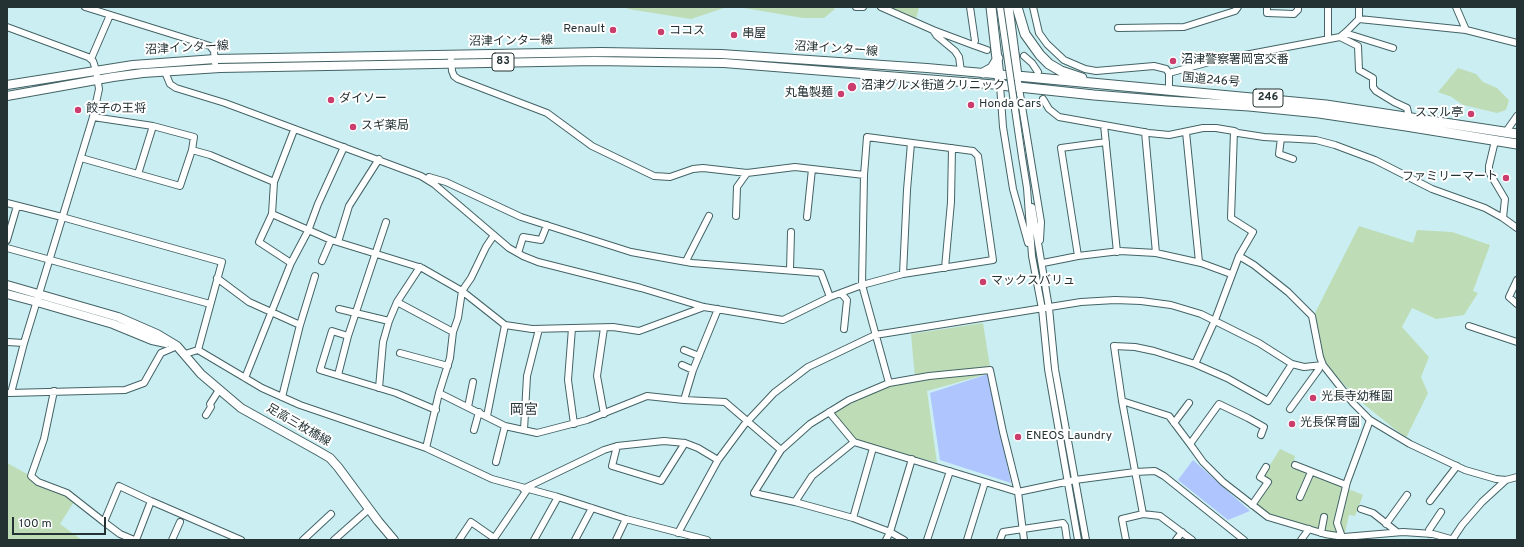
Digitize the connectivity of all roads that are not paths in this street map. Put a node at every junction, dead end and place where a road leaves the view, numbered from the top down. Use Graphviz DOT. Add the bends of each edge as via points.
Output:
graph roads {
  1 [pos="85,7"];
  2 [pos="856,7"];
  3 [pos="863,7"];
  4 [pos="881,7"];
  5 [pos="970,7"];
  6 [pos="991,7"];
  7 [pos="1000,7"];
  8 [pos="1008,7"];
  9 [pos="1017,7"];
  10 [pos="1033,7"];
  11 [pos="1238,7"];
  12 [pos="1267,7"];
  13 [pos="1298,7"];
  14 [pos="1328,7"];
  15 [pos="1359,7"];
  16 [pos="1456,7"];
  17 [pos="110,15"];
  18 [pos="1359,19"];
  19 [pos="7,27"];
  20 [pos="1118,28"];
  21 [pos="933,30"];
  22 [pos="1466,30"];
  23 [pos="1343,35"];
  24 [pos="1328,39"];
  25 [pos="1517,43"];
  26 [pos="973,45"];
  27 [pos="1393,48"];
  28 [pos="987,50"];
  29 [pos="451,55"];
  30 [pos="1024,56"];
  31 [pos="998,58"];
  32 [pos="91,59"];
  33 [pos="215,59"];
  34 [pos="451,64"];
  35 [pos="216,68"];
  36 [pos="96,70"];
  37 [pos="961,71"];
  38 [pos="165,72"];
  39 [pos="1038,72"];
  40 [pos="983,73"];
  41 [pos="1170,73"];
  42 [pos="998,75"];
  43 [pos="1017,76"];
  44 [pos="98,80"];
  45 [pos="1000,85"];
  46 [pos="7,86"];
  47 [pos="1018,87"];
  48 [pos="1144,88"];
  49 [pos="1169,90"];
  50 [pos="7,96"];
  51 [pos="1043,99"];
  52 [pos="1517,116"];
  53 [pos="93,117"];
  54 [pos="1409,117"];
  55 [pos="1104,125"];
  56 [pos="153,126"];
  57 [pos="294,130"];
  58 [pos="1234,131"];
  59 [pos="1145,132"];
  60 [pos="1186,132"];
  61 [pos="1505,132"];
  62 [pos="1517,134"];
  63 [pos="1282,138"];
  64 [pos="1494,141"];
  65 [pos="1106,142"];
  66 [pos="911,143"];
  67 [pos="1517,144"];
  68 [pos="344,147"];
  69 [pos="952,148"];
  70 [pos="192,150"];
  71 [pos="81,158"];
  72 [pos="1293,159"];
  73 [pos="379,160"];
  74 [pos="812,169"];
  75 [pos="747,173"];
  76 [pos="138,174"];
  77 [pos="864,175"];
  78 [pos="421,176"];
  79 [pos="274,182"];
  80 [pos="1027,188"];
  81 [pos="7,203"];
  82 [pos="17,206"];
  83 [pos="272,214"];
  84 [pos="709,216"];
  85 [pos="736,216"];
  86 [pos="62,217"];
  87 [pos="807,217"];
  88 [pos="1503,218"];
  89 [pos="386,222"];
  90 [pos="547,225"];
  91 [pos="1517,228"];
  92 [pos="308,230"];
  93 [pos="791,232"];
  94 [pos="494,235"];
  95 [pos="7,240"];
  96 [pos="331,240"];
  97 [pos="338,242"];
  98 [pos="7,248"];
  99 [pos="1117,252"];
  100 [pos="518,253"];
  101 [pos="1156,253"];
  102 [pos="376,254"];
  103 [pos="1032,256"];
  104 [pos="1039,256"];
  105 [pos="1078,256"];
  106 [pos="1239,256"];
  107 [pos="50,260"];
  108 [pos="322,261"];
  109 [pos="686,261"];
  110 [pos="1199,262"];
  111 [pos="291,263"];
  112 [pos="1042,263"];
  113 [pos="420,268"];
  114 [pos="945,268"];
  115 [pos="790,270"];
  116 [pos="903,274"];
  117 [pos="1231,274"];
  118 [pos="315,276"];
  119 [pos="218,278"];
  120 [pos="1517,280"];
  121 [pos="7,285"];
  122 [pos="862,285"];
  123 [pos="462,291"];
  124 [pos="841,293"];
  125 [pos="7,294"];
  126 [pos="830,297"];
  127 [pos="39,298"];
  128 [pos="397,302"];
  129 [pos="210,304"];
  130 [pos="1517,304"];
  131 [pos="704,307"];
  132 [pos="1049,308"];
  133 [pos="339,309"];
  134 [pos="718,309"];
  135 [pos="1042,309"];
  136 [pos="271,313"];
  137 [pos="356,314"];
  138 [pos="1215,320"];
  139 [pos="389,321"];
  140 [pos="300,325"];
  141 [pos="505,325"];
  142 [pos="1469,326"];
  143 [pos="572,328"];
  144 [pos="604,328"];
  145 [pos="539,329"];
  146 [pos="844,329"];
  147 [pos="453,332"];
  148 [pos="875,335"];
  149 [pos="348,336"];
  150 [pos="7,342"];
  151 [pos="1517,342"];
  152 [pos="24,343"];
  153 [pos="177,346"];
  154 [pos="198,350"];
  155 [pos="684,350"];
  156 [pos="400,353"];
  157 [pos="185,354"];
  158 [pos="699,356"];
  159 [pos="1195,364"];
  160 [pos="1292,364"];
  161 [pos="682,365"];
  162 [pos="1320,365"];
  163 [pos="448,366"];
  164 [pos="693,370"];
  165 [pos="338,375"];
  166 [pos="245,378"];
  167 [pos="473,382"];
  168 [pos="889,383"];
  169 [pos="379,388"];
  170 [pos="54,390"];
  171 [pos="219,390"];
  172 [pos="9,393"];
  173 [pos="439,394"];
  174 [pos="282,397"];
  175 [pos="684,400"];
  176 [pos="1122,401"];
  177 [pos="1189,402"];
  178 [pos="468,407"];
  179 [pos="1290,408"];
  180 [pos="436,410"];
  181 [pos="479,412"];
  182 [pos="829,412"];
  183 [pos="604,414"];
  184 [pos="206,416"];
  185 [pos="487,416"];
  186 [pos="1370,420"];
  187 [pos="747,421"];
  188 [pos="1174,423"];
  189 [pos="574,424"];
  190 [pos="505,426"];
  191 [pos="474,430"];
  192 [pos="524,430"];
  193 [pos="1261,435"];
  194 [pos="854,442"];
  195 [pos="685,443"];
  196 [pos="1190,444"];
  197 [pos="616,446"];
  198 [pos="426,448"];
  199 [pos="873,448"];
  200 [pos="781,450"];
  201 [pos="912,459"];
  202 [pos="718,460"];
  203 [pos="496,462"];
  204 [pos="1295,465"];
  205 [pos="1266,466"];
  206 [pos="1457,466"];
  207 [pos="950,471"];
  208 [pos="1135,472"];
  209 [pos="1311,472"];
  210 [pos="1517,477"];
  211 [pos="1075,480"];
  212 [pos="1506,480"];
  213 [pos="985,482"];
  214 [pos="1068,482"];
  215 [pos="1346,485"];
  216 [pos="525,489"];
  217 [pos="1018,492"];
  218 [pos="1407,495"];
  219 [pos="558,497"];
  220 [pos="1300,497"];
  221 [pos="151,501"];
  222 [pos="1430,501"];
  223 [pos="795,502"];
  224 [pos="1252,505"];
  225 [pos="592,508"];
  226 [pos="369,509"];
  227 [pos="1361,509"];
  228 [pos="1441,512"];
  229 [pos="331,514"];
  230 [pos="1142,514"];
  231 [pos="1324,517"];
  232 [pos="853,518"];
  233 [pos="626,519"];
  234 [pos="104,522"];
  235 [pos="180,522"];
  236 [pos="1386,524"];
  237 [pos="1022,529"];
  238 [pos="1308,529"];
  239 [pos="678,532"];
  240 [pos="890,532"];
  241 [pos="1182,532"];
  242 [pos="1321,532"];
  243 [pos="1393,533"];
  244 [pos="1430,534"];
  245 [pos="1342,537"];
  246 [pos="232,538"];
  247 [pos="1359,538"];
  248 [pos="391,539"];
  249 [pos="494,539"];
  250 [pos="135,540"];
  251 [pos="172,540"];
  252 [pos="241,540"];
  253 [pos="303,540"];
  254 [pos="334,540"];
  255 [pos="459,540"];
  256 [pos="534,540"];
  257 [pos="575,540"];
  258 [pos="616,540"];
  259 [pos="707,540"];
  260 [pos="886,540"];
  261 [pos="904,540"];
  262 [pos="927,540"];
  263 [pos="967,540"];
  264 [pos="1000,540"];
  265 [pos="1024,540"];
  266 [pos="1066,540"];
  267 [pos="1078,540"];
  268 [pos="1086,540"];
  269 [pos="1126,540"];
  270 [pos="1176,540"];
  271 [pos="1192,540"];
  272 [pos="1244,540"];
  273 [pos="1301,540"];
  274 [pos="1386,540"];
  275 [pos="1453,540"];
  1 -- 17 [label="street"];
  2 -- 3 [label="street"];
  4 -- 21 [label="street"];
  5 -- 26 [label="street" via="975,41"];
  6 -- 31 [label="highway"];
  7 -- 80 [label="street, bridge"];
  8 -- 43 [label="highway"];
  9 -- 48 [label="highway, 246" via="1022,27 1033,47 1056,68 1078,77"];
  10 -- 41 [label="street" via="1039,33 1064,60 1075,66 1096,71 1154,66 1166,69"];
  11 -- 20 [label="street" via="1235,11 1184,26"];
  12 -- 13 [label="street" via="1267,13 1294,14"];
  14 -- 24 [label="street"];
  15 -- 18 [label="street"];
  16 -- 22 [label="street"];
  17 -- 32 [label="street"];
  17 -- 33 [label="street" via="210,46"];
  18 -- 22 [label="street"];
  18 -- 23 [label="street"];
  19 -- 32 [label="street"];
  21 -- 26 [label="street"];
  21 -- 37 [label="street" via="955,51 959,57"];
  22 -- 25 [label="street"];
  23 -- 24 [label="street"];
  23 -- 27 [label="street"];
  23 -- 54 [label="street" via="1358,46 1359,70 1373,78 1373,87 1376,91 1407,108"];
  24 -- 41 [label="street" via="1213,61"];
  26 -- 28 [label="street"];
  29 -- 33 [label="main road, 沼津インター線 / 83"];
  29 -- 34 [label="street"];
  29 -- 37 [label="main road, 沼津インター線 / 83" via="659,52"];
  30 -- 39 [label="street"];
  31 -- 40 [label="highway" via="992,68"];
  31 -- 42 [label="highway"];
  32 -- 36 [label="street"];
  33 -- 35 [label="street"];
  33 -- 36 [label="main road, 沼津インター線 / 83"];
  34 -- 35 [label="main road, 沼津インター線 / 83"];
  34 -- 45 [label="main road, 沼津インター線 / 83" via="594,61 724,63"];
  34 -- 75 [label="street" via="454,76 458,79 547,113 592,146 654,176 670,177 703,168"];
  35 -- 38 [label="main road, 沼津インター線 / 83"];
  36 -- 44 [label="street"];
  36 -- 46 [label="main road, 沼津インター線 / 83"];
  37 -- 40 [label="main road, 沼津インター線 / 83"];
  38 -- 44 [label="main road, 沼津インター線 / 83"];
  38 -- 57 [label="street" via="170,84 176,88 225,103"];
  40 -- 42 [label="main road, 沼津インター線 / 83"];
  41 -- 49 [label="street"];
  42 -- 43 [label="main road, 沼津インター線 / 83"];
  42 -- 45 [label="highway"];
  43 -- 47 [label="street"];
  43 -- 48 [label="highway, 国道246号 / 246"];
  44 -- 50 [label="main road, 沼津インター線 / 83"];
  44 -- 53 [label="street" via="98,96"];
  45 -- 47 [label="highway, 国道246号 / 246"];
  45 -- 103 [label="street" via="1011,189"];
  47 -- 64 [label="highway, 国道246号 / 246" via="1319,113"];
  47 -- 104 [label="street" via="1041,222"];
  48 -- 49 [label="highway, 国道246号 / 246"];
  49 -- 54 [label="highway, 国道246号 / 246" via="1284,100"];
  51 -- 55 [label="street" via="1059,117"];
  52 -- 61 [label="street"];
  53 -- 56 [label="street"];
  53 -- 71 [label="street"];
  54 -- 61 [label="highway, 国道246号 / 246"];
  55 -- 59 [label="street"];
  55 -- 65 [label="street"];
  56 -- 70 [label="street" via="194,137"];
  56 -- 76 [label="street"];
  57 -- 68 [label="street"];
  57 -- 79 [label="street"];
  58 -- 60 [label="street" via="1203,128"];
  58 -- 63 [label="street"];
  58 -- 106 [label="street" via="1231,218 1253,232"];
  59 -- 60 [label="street" via="1168,135"];
  59 -- 101 [label="street"];
  60 -- 110 [label="street"];
  61 -- 62 [label="highway, 国道246号 / 246"];
  63 -- 72 [label="street" via="1279,154"];
  63 -- 88 [label="street" via="1316,140 1358,152 1432,189 1485,208"];
  64 -- 67 [label="highway, 国道246号 / 246"];
  64 -- 88 [label="street" via="1489,172 1505,199"];
  65 -- 99 [label="street"];
  65 -- 105 [label="street" via="1061,148"];
  66 -- 69 [label="street"];
  66 -- 77 [label="street" via="867,137"];
  66 -- 116 [label="street"];
  68 -- 73 [label="street"];
  68 -- 92 [label="street"];
  69 -- 114 [label="street" via="951,202"];
  69 -- 114 [label="street" via="973,151 978,156 993,260"];
  70 -- 76 [label="street" via="180,186"];
  70 -- 79 [label="street"];
  71 -- 76 [label="street"];
  71 -- 86 [label="street"];
  73 -- 78 [label="street"];
  73 -- 97 [label="street" via="349,206"];
  74 -- 75 [label="street" via="795,167"];
  74 -- 77 [label="street"];
  74 -- 87 [label="street"];
  75 -- 85 [label="street" via="737,187"];
  77 -- 122 [label="street"];
  78 -- 90 [label="street" via="446,182 521,217"];
  78 -- 94 [label="street"];
  79 -- 83 [label="street"];
  80 -- 103 [label="street"];
  80 -- 104 [label="street" via="1035,219"];
  81 -- 82 [label="street"];
  82 -- 86 [label="street"];
  82 -- 95 [label="street"];
  83 -- 92 [label="street"];
  83 -- 111 [label="street" via="259,242"];
  84 -- 109 [label="street"];
  86 -- 107 [label="street"];
  86 -- 119 [label="street" via="222,262"];
  88 -- 91 [label="street"];
  89 -- 102 [label="street"];
  90 -- 100 [label="street" via="541,240 523,237"];
  90 -- 109 [label="street" via="631,252"];
  92 -- 96 [label="street"];
  92 -- 111 [label="street"];
  93 -- 115 [label="street"];
  94 -- 100 [label="street"];
  94 -- 123 [label="street"];
  96 -- 97 [label="street"];
  96 -- 108 [label="street"];
  97 -- 102 [label="street"];
  98 -- 107 [label="street"];
  99 -- 101 [label="street"];
  99 -- 105 [label="street"];
  100 -- 131 [label="street" via="538,262 642,288"];
  101 -- 110 [label="street"];
  102 -- 113 [label="street"];
  102 -- 137 [label="street"];
  103 -- 135 [label="street"];
  104 -- 112 [label="street"];
  105 -- 112 [label="street"];
  106 -- 117 [label="street"];
  106 -- 162 [label="street" via="1288,292 1312,316"];
  107 -- 127 [label="street"];
  107 -- 129 [label="street"];
  109 -- 115 [label="street"];
  110 -- 117 [label="street"];
  111 -- 136 [label="street"];
  112 -- 132 [label="street"];
  113 -- 123 [label="street"];
  113 -- 128 [label="street"];
  114 -- 116 [label="street"];
  115 -- 126 [label="street" via="821,273"];
  116 -- 122 [label="street"];
  117 -- 138 [label="street"];
  118 -- 140 [label="street"];
  119 -- 129 [label="street"];
  119 -- 136 [label="street" via="249,302"];
  120 -- 130 [label="street" via="1509,297"];
  121 -- 127 [label="main road, 足高三枚橋線"];
  122 -- 124 [label="street"];
  122 -- 148 [label="street"];
  123 -- 141 [label="street"];
  123 -- 147 [label="street"];
  124 -- 126 [label="street"];
  124 -- 146 [label="street" via="847,300"];
  125 -- 127 [label="main road, 足高三枚橋線"];
  126 -- 134 [label="street" via="783,320"];
  127 -- 152 [label="street"];
  127 -- 153 [label="main road, 足高三枚橋線" via="118,318 157,334"];
  128 -- 139 [label="street"];
  128 -- 147 [label="street"];
  129 -- 154 [label="street"];
  131 -- 134 [label="street"];
  131 -- 144 [label="street" via="639,331"];
  132 -- 135 [label="street"];
  132 -- 138 [label="street" via="1106,300 1141,301 1171,305"];
  132 -- 211 [label="street" via="1055,369"];
  133 -- 137 [label="street"];
  134 -- 158 [label="street"];
  135 -- 148 [label="street"];
  135 -- 214 [label="street" via="1048,369"];
  136 -- 140 [label="street"];
  136 -- 166 [label="street"];
  137 -- 139 [label="street"];
  137 -- 149 [label="street"];
  138 -- 159 [label="street"];
  138 -- 160 [label="street"];
  139 -- 169 [label="street" via="383,342"];
  140 -- 174 [label="street"];
  141 -- 145 [label="street"];
  141 -- 185 [label="street"];
  142 -- 151 [label="street"];
  143 -- 144 [label="street"];
  143 -- 145 [label="street"];
  143 -- 189 [label="street" via="568,380"];
  144 -- 183 [label="street" via="597,376"];
  145 -- 192 [label="street" via="527,376"];
  147 -- 163 [label="street"];
  148 -- 168 [label="street"];
  148 -- 187 [label="street" via="808,367 774,393"];
  149 -- 165 [label="street"];
  149 -- 165 [label="street" via="332,331 320,370"];
  150 -- 152 [label="street"];
  152 -- 172 [label="street"];
  153 -- 157 [label="main road, 足高三枚橋線"];
  153 -- 170 [label="street" via="161,353 144,383 125,390"];
  154 -- 157 [label="street"];
  154 -- 166 [label="street"];
  155 -- 158 [label="street"];
  156 -- 163 [label="street"];
  157 -- 171 [label="main road, 足高三枚橋線"];
  158 -- 164 [label="street"];
  159 -- 160 [label="street" via="1268,401"];
  159 -- 176 [label="street" via="1154,351 1114,346"];
  160 -- 162 [label="street" via="1304,368"];
  161 -- 164 [label="street"];
  162 -- 179 [label="street"];
  162 -- 186 [label="street"];
  163 -- 173 [label="street"];
  164 -- 175 [label="street"];
  165 -- 169 [label="street"];
  166 -- 174 [label="street"];
  167 -- 178 [label="street"];
  168 -- 182 [label="street" via="849,400"];
  168 -- 217 [label="street" via="990,370"];
  169 -- 180 [label="street"];
  170 -- 172 [label="street"];
  170 -- 234 [label="street" via="44,439 31,476 38,482 67,493"];
  171 -- 184 [label="street"];
  171 -- 226 [label="main road, 足高三枚橋線" via="241,408 330,458"];
  173 -- 178 [label="street"];
  173 -- 180 [label="street"];
  174 -- 198 [label="street"];
  175 -- 183 [label="street" via="647,396"];
  175 -- 187 [label="street" via="725,402"];
  176 -- 188 [label="street" via="1169,416"];
  176 -- 208 [label="street"];
  177 -- 188 [label="street"];
  178 -- 181 [label="street"];
  180 -- 198 [label="street"];
  181 -- 185 [label="street"];
  181 -- 191 [label="street"];
  182 -- 194 [label="street"];
  182 -- 200 [label="street" via="810,424"];
  183 -- 189 [label="street"];
  185 -- 190 [label="street"];
  186 -- 206 [label="street" via="1410,444"];
  186 -- 215 [label="street"];
  187 -- 200 [label="street"];
  187 -- 202 [label="street"];
  188 -- 196 [label="street"];
  189 -- 192 [label="street" via="537,433"];
  190 -- 192 [label="street"];
  190 -- 203 [label="street"];
  193 -- 196 [label="street" via="1264,427 1219,404"];
  194 -- 199 [label="street"];
  194 -- 223 [label="street" via="812,476"];
  195 -- 197 [label="street" via="664,441"];
  195 -- 197 [label="street" via="662,481 612,466"];
  195 -- 202 [label="street"];
  196 -- 224 [label="street" via="1223,482"];
  197 -- 216 [label="street"];
  198 -- 216 [label="street" via="492,479"];
  199 -- 201 [label="street"];
  199 -- 232 [label="street"];
  200 -- 223 [label="street" via="754,493"];
  201 -- 207 [label="street"];
  201 -- 240 [label="street"];
  202 -- 239 [label="street"];
  204 -- 209 [label="street"];
  205 -- 224 [label="street" via="1260,477 1268,482"];
  206 -- 212 [label="street"];
  206 -- 222 [label="street"];
  207 -- 213 [label="street"];
  207 -- 262 [label="street"];
  208 -- 211 [label="street"];
  208 -- 230 [label="street"];
  208 -- 272 [label="street" via="1155,471 1164,476"];
  209 -- 215 [label="street"];
  209 -- 220 [label="street"];
  210 -- 212 [label="street"];
  211 -- 214 [label="street"];
  211 -- 268 [label="street"];
  212 -- 275 [label="street" via="1462,524"];
  213 -- 217 [label="street"];
  213 -- 263 [label="street"];
  214 -- 217 [label="street"];
  214 -- 267 [label="street"];
  215 -- 245 [label="street" via="1337,523"];
  216 -- 219 [label="street"];
  216 -- 249 [label="street"];
  217 -- 237 [label="street"];
  218 -- 236 [label="street"];
  219 -- 225 [label="street"];
  219 -- 256 [label="street"];
  221 -- 234 [label="street" via="119,486"];
  221 -- 246 [label="street"];
  221 -- 250 [label="street"];
  223 -- 232 [label="street"];
  224 -- 238 [label="street" via="1268,517"];
  225 -- 233 [label="street"];
  225 -- 257 [label="street"];
  226 -- 248 [label="main road, 足高三枚橋線"];
  226 -- 254 [label="street"];
  227 -- 236 [label="street"];
  228 -- 244 [label="street" via="1429,530"];
  229 -- 253 [label="street"];
  230 -- 241 [label="street" via="1160,516"];
  230 -- 269 [label="street" via="1122,519"];
  231 -- 242 [label="street"];
  232 -- 240 [label="street"];
  233 -- 239 [label="street"];
  233 -- 258 [label="street"];
  234 -- 250 [label="street" via="120,534"];
  235 -- 251 [label="street"];
  236 -- 243 [label="street"];
  237 -- 264 [label="street" via="1003,532"];
  237 -- 265 [label="street"];
  237 -- 266 [label="street" via="1063,523"];
  238 -- 242 [label="street"];
  238 -- 273 [label="street"];
  239 -- 259 [label="street"];
  240 -- 260 [label="street"];
  240 -- 261 [label="street"];
  241 -- 270 [label="street"];
  241 -- 271 [label="street"];
  242 -- 245 [label="street"];
  243 -- 244 [label="street"];
  243 -- 247 [label="street"];
  243 -- 274 [label="street"];
  244 -- 275 [label="street"];
  245 -- 247 [label="street"];
  246 -- 252 [label="street"];
  249 -- 255 [label="street" via="471,522"];
}
